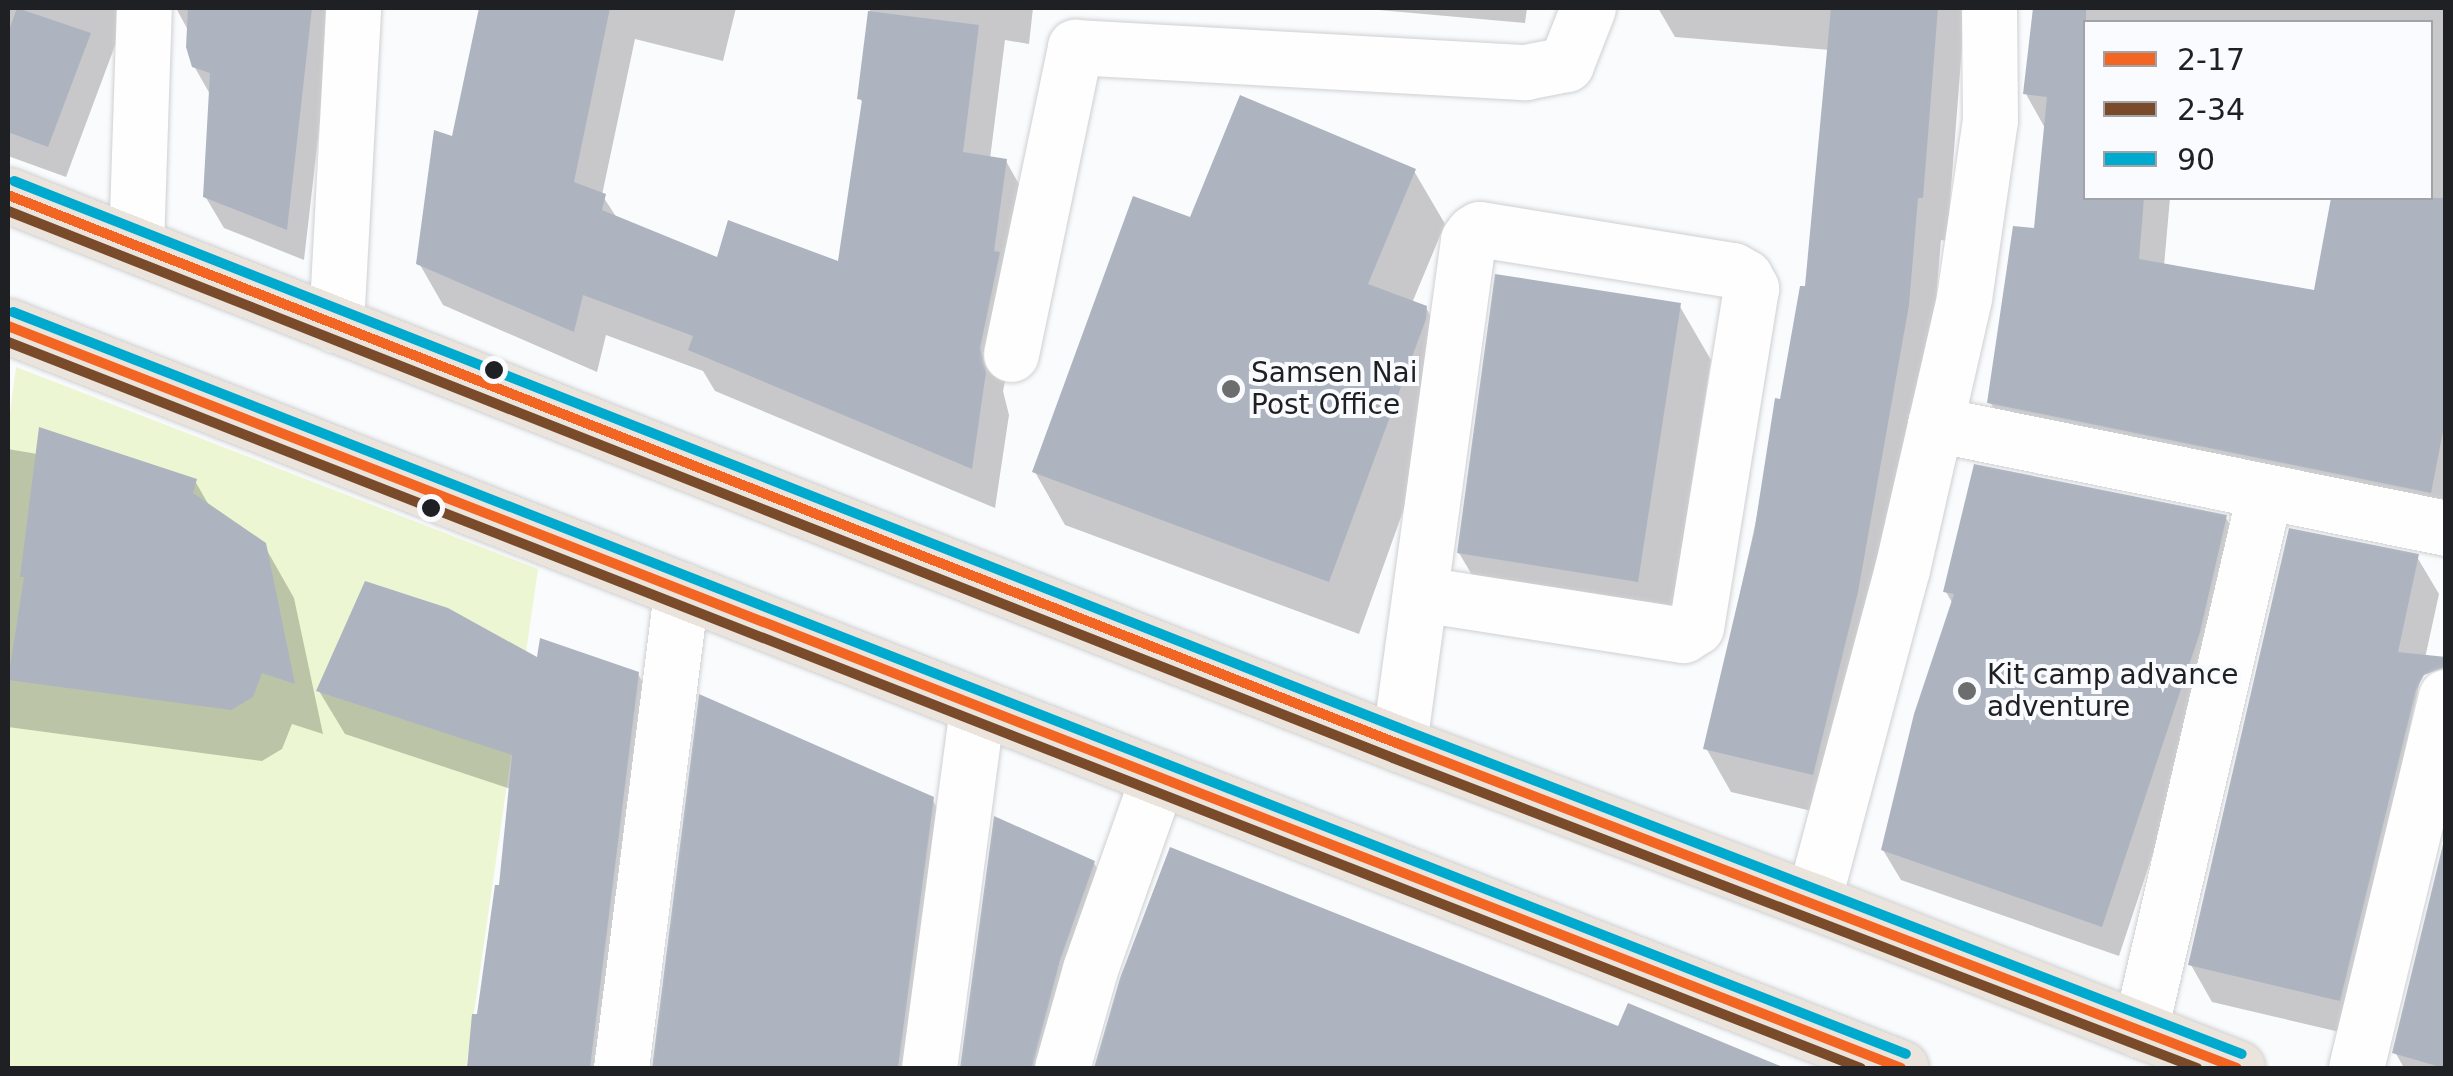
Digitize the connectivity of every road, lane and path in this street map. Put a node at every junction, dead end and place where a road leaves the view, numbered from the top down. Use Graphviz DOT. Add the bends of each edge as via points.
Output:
graph roads {
  1 [pos="144,8"];
  2 [pos="353,8"];
  3 [pos="1588,8"];
  4 [pos="1989,8"];
  5 [pos="1077,27"];
  6 [pos="8,195"];
  7 [pos="136,246"];
  8 [pos="336,325"];
  9 [pos="8,326"];
  10 [pos="1011,354"];
  11 [pos="1935,424"];
  12 [pos="2264,491"];
  13 [pos="2446,528"];
  14 [pos="681,590"];
  15 [pos="1421,594"];
  16 [pos="2446,697"];
  17 [pos="978,707"];
  18 [pos="1398,744"];
  19 [pos="1158,777"];
  20 [pos="1814,900"];
  21 [pos="2140,1030"];
  22 [pos="622,1068"];
  23 [pos="929,1068"];
  24 [pos="1062,1068"];
  25 [pos="1900,1068"];
  26 [pos="2237,1068"];
  27 [pos="2356,1068"];
  1 -- 7 [label="street"];
  2 -- 8 [label="street"];
  3 -- 5 [label="street" via="1566,64 1525,72"];
  4 -- 11 [label="street" via="1990,120 1964,298"];
  5 -- 10 [label="street"];
  6 -- 7 [label="main road"];
  7 -- 8 [label="main road"];
  8 -- 18 [label="main road"];
  9 -- 14 [label="main road"];
  11 -- 12 [label="street"];
  11 -- 20 [label="street"];
  12 -- 13 [label="street"];
  12 -- 21 [label="street"];
  14 -- 17 [label="main road"];
  14 -- 22 [label="street"];
  15 -- 15 [label="street" via="1683,635 1696,627 1751,288 1744,277 1733,270 1473,233"];
  15 -- 18 [label="street"];
  16 -- 27 [label="street"];
  17 -- 19 [label="main road"];
  17 -- 23 [label="street"];
  18 -- 20 [label="main road"];
  19 -- 24 [label="street"];
  19 -- 25 [label="main road"];
  20 -- 21 [label="main road"];
  21 -- 26 [label="main road"];
}
